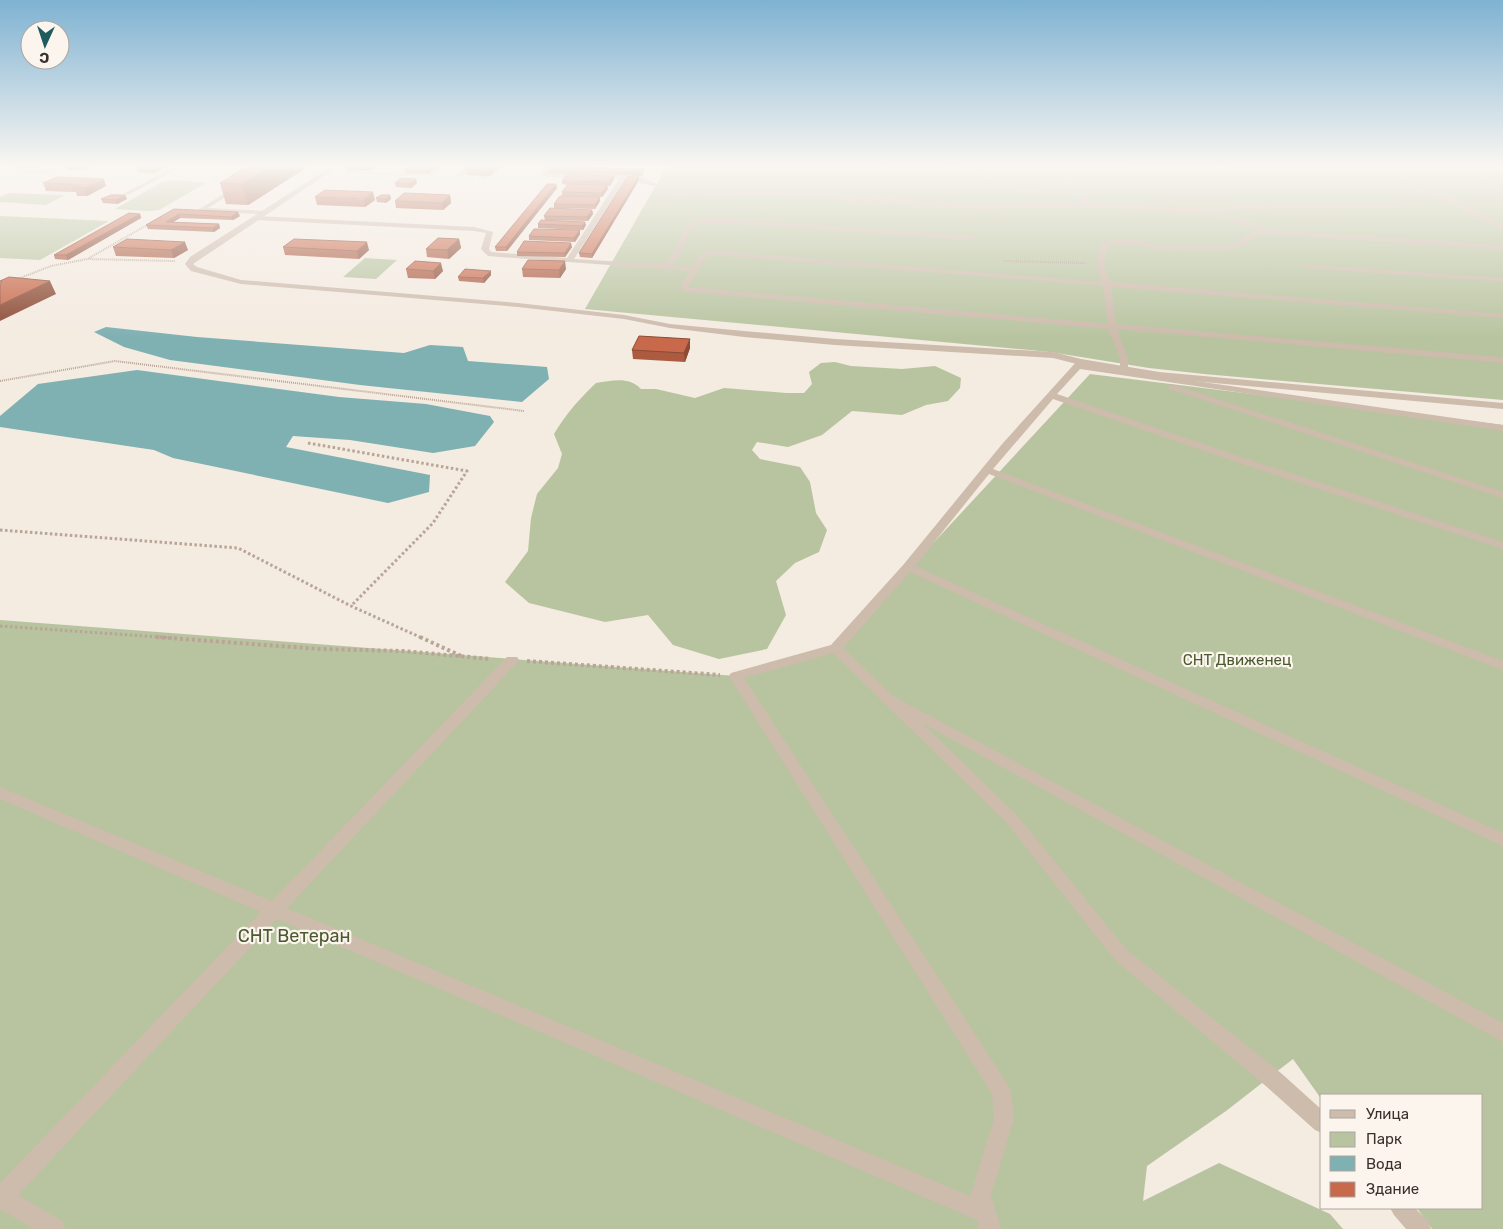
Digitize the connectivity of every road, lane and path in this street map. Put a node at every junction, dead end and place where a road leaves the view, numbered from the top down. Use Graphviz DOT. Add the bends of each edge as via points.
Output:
graph roads {
  1 [pos="149,223"];
  2 [pos="248,223"];
  3 [pos="365,223"];
  4 [pos="594,223"];
  5 [pos="696,223"];
  6 [pos="759,223"];
  7 [pos="1246,223"];
  8 [pos="1275,232"];
  9 [pos="974,238"];
  10 [pos="1503,248"];
  11 [pos="87,259"];
  12 [pos="193,259"];
  13 [pos="570,260"];
  14 [pos="654,266"];
  15 [pos="1304,266"];
  16 [pos="695,269"];
  17 [pos="1503,280"];
  18 [pos="11,282"];
  19 [pos="1107,286"];
  20 [pos="1503,316"];
  21 [pos="1112,326"];
  22 [pos="1503,360"];
  23 [pos="1079,364"];
  24 [pos="1124,369"];
  25 [pos="1136,376"];
  26 [pos="0,381"];
  27 [pos="1051,395"];
  28 [pos="1503,406"];
  29 [pos="524,411"];
  30 [pos="1503,428"];
  31 [pos="308,443"];
  32 [pos="987,470"];
  33 [pos="1503,495"];
  34 [pos="0,530"];
  35 [pos="1503,546"];
  36 [pos="908,567"];
  37 [pos="351,606"];
  38 [pos="0,626"];
  39 [pos="836,648"];
  40 [pos="464,657"];
  41 [pos="512,660"];
  42 [pos="1503,666"];
  43 [pos="736,676"];
  44 [pos="889,699"];
  45 [pos="0,793"];
  46 [pos="1503,840"];
  47 [pos="274,910"];
  48 [pos="1503,1033"];
  49 [pos="1320,1122"];
  50 [pos="0,1197"];
  51 [pos="1402,1209"];
  52 [pos="987,1221"];
  53 [pos="54,1229"];
  54 [pos="1420,1229"];
  1 -- 11 [label="path"];
  2 -- 12 [label="street"];
  3 -- 13 [label="street" via="479,229 490,232 485,249 488,254"];
  4 -- 13 [label="street"];
  5 -- 14 [label="street" via="690,225 672,261"];
  6 -- 9 [label="street"];
  7 -- 8 [label="street"];
  8 -- 10 [label="street"];
  8 -- 19 [label="street" via="1253,233 1239,245 1216,248 1159,247 1133,242 1105,244 1100,265"];
  11 -- 12 [label="path" via="171,262"];
  11 -- 18 [label="path" via="51,266"];
  12 -- 23 [label="street" via="189,264 194,269 241,282 527,306 753,335 1053,355"];
  13 -- 14 [label="street"];
  14 -- 16 [label="street"];
  15 -- 17 [label="street"];
  16 -- 19 [label="street" via="703,256 714,253"];
  16 -- 21 [label="street" via="684,288 687,290"];
  19 -- 20 [label="street"];
  19 -- 21 [label="street"];
  21 -- 22 [label="street"];
  21 -- 24 [label="street" via="1124,358"];
  23 -- 24 [label="street"];
  23 -- 25 [label="street"];
  23 -- 27 [label="street"];
  24 -- 28 [label="street" via="1159,375"];
  25 -- 30 [label="street"];
  25 -- 33 [label="street"];
  26 -- 29 [label="path" via="115,361"];
  27 -- 32 [label="street"];
  27 -- 35 [label="street"];
  31 -- 37 [label="path" via="467,471 433,524"];
  32 -- 36 [label="street"];
  32 -- 42 [label="street"];
  34 -- 37 [label="path" via="238,548"];
  36 -- 39 [label="street"];
  36 -- 46 [label="street"];
  37 -- 40 [label="path"];
  38 -- 40 [label="path"];
  39 -- 43 [label="street"];
  39 -- 44 [label="street"];
  40 -- 41 [label="path"];
  41 -- 43 [label="path"];
  41 -- 47 [label="street"];
  43 -- 52 [label="street" via="1001,1092 1004,1119 980,1195"];
  44 -- 48 [label="street"];
  44 -- 49 [label="street" via="1011,818 1121,955 1274,1080"];
  45 -- 47 [label="street"];
  47 -- 50 [label="street"];
  47 -- 52 [label="street"];
  50 -- 53 [label="street"];
  51 -- 54 [label="street"];
}
